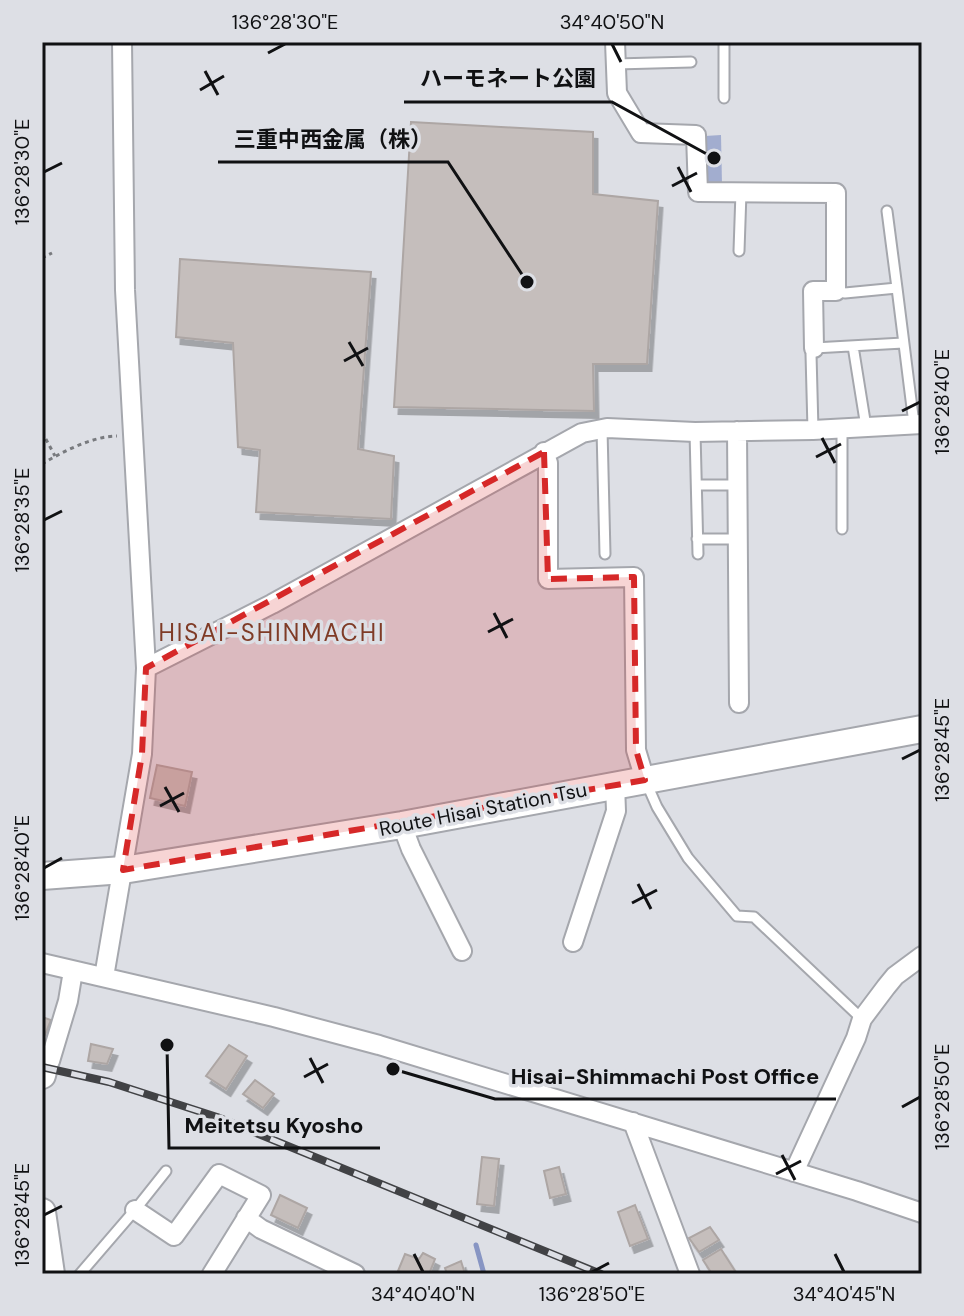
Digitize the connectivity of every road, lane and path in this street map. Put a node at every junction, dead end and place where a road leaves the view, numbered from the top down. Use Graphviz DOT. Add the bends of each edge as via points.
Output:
graph roads {
  1 [pos="122,42"];
  2 [pos="615,42"];
  3 [pos="724,42"];
  4 [pos="691,62"];
  5 [pos="616,64"];
  6 [pos="724,98"];
  7 [pos="741,192"];
  8 [pos="887,211"];
  9 [pos="739,251"];
  10 [pos="52,253"];
  11 [pos="42,258"];
  12 [pos="897,288"];
  13 [pos="836,291"];
  14 [pos="903,343"];
  15 [pos="853,346"];
  16 [pos="814,348"];
  17 [pos="918,424"];
  18 [pos="866,427"];
  19 [pos="842,428"];
  20 [pos="602,429"];
  21 [pos="813,430"];
  22 [pos="737,431"];
  23 [pos="42,432"];
  24 [pos="695,432"];
  25 [pos="133,436"];
  26 [pos="544,452"];
  27 [pos="55,456"];
  28 [pos="42,464"];
  29 [pos="697,485"];
  30 [pos="738,485"];
  31 [pos="842,529"];
  32 [pos="697,539"];
  33 [pos="738,539"];
  34 [pos="605,554"];
  35 [pos="698,554"];
  36 [pos="146,668"];
  37 [pos="739,703"];
  38 [pos="922,729"];
  39 [pos="645,780"];
  40 [pos="615,785"];
  41 [pos="402,825"];
  42 [pos="123,870"];
  43 [pos="42,876"];
  44 [pos="573,942"];
  45 [pos="462,951"];
  46 [pos="922,956"];
  47 [pos="42,963"];
  48 [pos="73,971"];
  49 [pos="104,977"];
  50 [pos="862,1019"];
  51 [pos="43,1071"];
  52 [pos="633,1122"];
  53 [pos="166,1171"];
  54 [pos="794,1172"];
  55 [pos="135,1210"];
  56 [pos="42,1212"];
  57 [pos="922,1213"];
  58 [pos="246,1218"];
  59 [pos="51,1274"];
  60 [pos="80,1274"];
  61 [pos="212,1274"];
  62 [pos="355,1274"];
  63 [pos="690,1274"];
  1 -- 25 [label="street"];
  2 -- 5 [label="street"];
  3 -- 6 [label="lane"];
  4 -- 5 [label="lane"];
  5 -- 7 [label="street" via="617,93 641,133 696,135 698,192"];
  7 -- 9 [label="lane"];
  7 -- 13 [label="street" via="836,193"];
  8 -- 12 [label="lane"];
  10 -- 11 [label="path"];
  12 -- 13 [label="lane"];
  12 -- 14 [label="lane"];
  13 -- 16 [label="street" via="813,291"];
  14 -- 15 [label="lane"];
  14 -- 17 [label="lane"];
  15 -- 16 [label="lane"];
  15 -- 18 [label="lane"];
  16 -- 21 [label="lane"];
  17 -- 18 [label="street"];
  18 -- 19 [label="street"];
  19 -- 21 [label="street"];
  19 -- 31 [label="lane"];
  20 -- 24 [label="street"];
  20 -- 26 [label="street"];
  20 -- 34 [label="lane"];
  21 -- 22 [label="street"];
  22 -- 24 [label="street"];
  22 -- 30 [label="street"];
  23 -- 27 [label="path"];
  24 -- 29 [label="lane"];
  25 -- 27 [label="path" via="104,436"];
  25 -- 36 [label="street"];
  26 -- 36 [label="street"];
  26 -- 39 [label="street" via="548,579 634,577 636,750"];
  27 -- 28 [label="path"];
  29 -- 30 [label="lane"];
  29 -- 32 [label="lane"];
  30 -- 33 [label="street"];
  32 -- 33 [label="lane"];
  32 -- 35 [label="lane"];
  33 -- 37 [label="street"];
  36 -- 42 [label="street" via="142,754"];
  38 -- 39 [label="main road, Route Hisai Station Tsu"];
  39 -- 40 [label="main road, Route Hisai Station Tsu"];
  39 -- 50 [label="lane" via="688,858 737,916 754,917"];
  40 -- 41 [label="main road, Route Hisai Station Tsu"];
  40 -- 44 [label="street" via="616,811"];
  41 -- 42 [label="main road, Route Hisai Station Tsu"];
  41 -- 45 [label="street"];
  42 -- 43 [label="main road, Route Hisai Station Tsu"];
  42 -- 49 [label="street"];
  46 -- 50 [label="street" via="895,976"];
  47 -- 48 [label="street"];
  48 -- 49 [label="street"];
  48 -- 51 [label="street" via="64,1016"];
  49 -- 52 [label="street" via="379,1045"];
  50 -- 54 [label="street"];
  52 -- 54 [label="street"];
  52 -- 63 [label="street"];
  53 -- 55 [label="lane"];
  54 -- 57 [label="street"];
  55 -- 58 [label="street" via="174,1236 219,1174 261,1195"];
  55 -- 60 [label="lane"];
  56 -- 59 [label="main road"];
  58 -- 61 [label="street"];
  58 -- 62 [label="street"];
}
